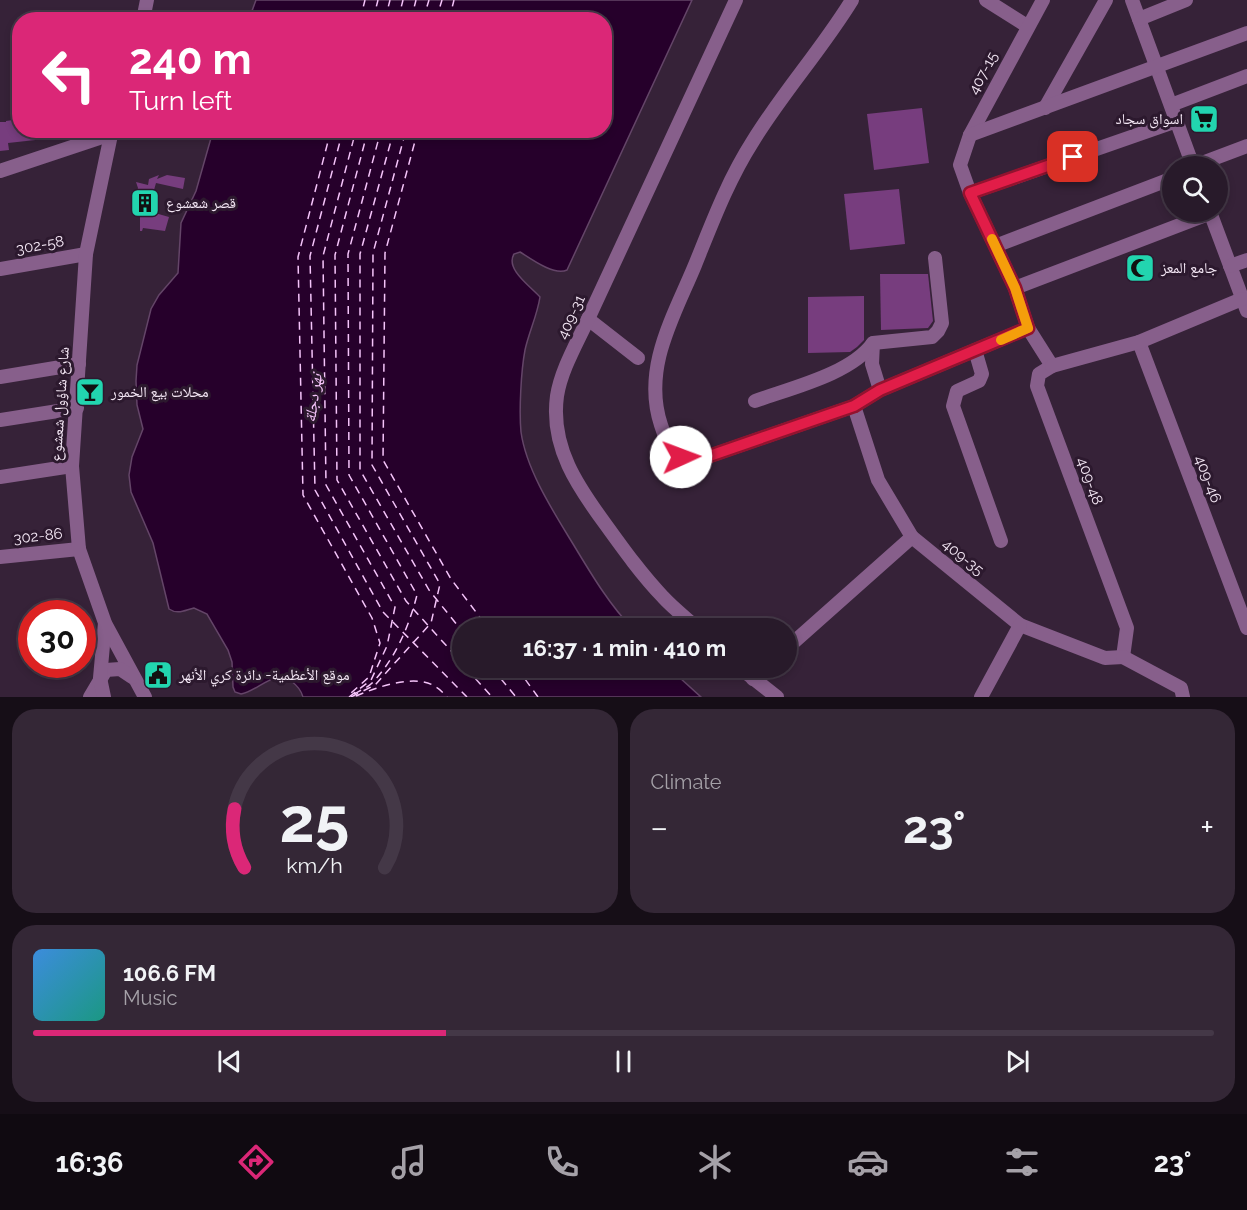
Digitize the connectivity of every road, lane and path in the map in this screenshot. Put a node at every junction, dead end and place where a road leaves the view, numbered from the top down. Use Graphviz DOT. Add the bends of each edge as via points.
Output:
graph roads {
  1 [pos="736,0"];
  2 [pos="852,0"];
  3 [pos="986,0"];
  4 [pos="1043,0"];
  5 [pos="1106,0"];
  6 [pos="1132,0"];
  7 [pos="1186,0"];
  8 [pos="1139,19"];
  9 [pos="1028,26"];
  10 [pos="1247,33"];
  11 [pos="1157,68"];
  12 [pos="1247,76"];
  13 [pos="1171,105"];
  14 [pos="1045,108"];
  15 [pos="1177,121"];
  16 [pos="970,135"];
  17 [pos="94,138"];
  18 [pos="110,138"];
  19 [pos="1247,146"];
  20 [pos="1190,156"];
  21 [pos="1220,156"];
  22 [pos="0,171"];
  23 [pos="1162,182"];
  24 [pos="970,193"];
  25 [pos="1184,222"];
  26 [pos="1214,222"];
  27 [pos="995,246"];
  28 [pos="86,254"];
  29 [pos="935,258"];
  30 [pos="1247,260"];
  31 [pos="1230,266"];
  32 [pos="0,269"];
  33 [pos="1015,288"];
  34 [pos="1245,305"];
  35 [pos="588,319"];
  36 [pos="1028,328"];
  37 [pos="1139,342"];
  38 [pos="873,343"];
  39 [pos="975,350"];
  40 [pos="638,358"];
  41 [pos="80,364"];
  42 [pos="1052,366"];
  43 [pos="0,377"];
  44 [pos="880,390"];
  45 [pos="755,400"];
  46 [pos="854,406"];
  47 [pos="77,408"];
  48 [pos="0,420"];
  49 [pos="72,466"];
  50 [pos="0,477"];
  51 [pos="912,537"];
  52 [pos="1001,541"];
  53 [pos="79,549"];
  54 [pos="0,557"];
  55 [pos="686,618"];
  56 [pos="105,623"];
  57 [pos="1020,625"];
  58 [pos="1247,628"];
  59 [pos="797,639"];
  60 [pos="1124,657"];
  61 [pos="100,678"];
  62 [pos="133,678"];
  63 [pos="753,678"];
  64 [pos="90,697"];
  65 [pos="104,697"];
  66 [pos="145,697"];
  67 [pos="777,697"];
  68 [pos="981,697"];
  69 [pos="1183,697"];
  1 -- 35 [label="street, 409-31"];
  2 -- 46 [label="street" via="753,141 727,186 670,321 657,364 654,396 668,447 695,461"];
  3 -- 9 [label="street"];
  4 -- 9 [label="street, 407-15"];
  5 -- 14 [label="street"];
  6 -- 8 [label="street"];
  7 -- 8 [label="street"];
  8 -- 11 [label="street"];
  9 -- 16 [label="street, 407-15"];
  10 -- 11 [label="street"];
  11 -- 13 [label="street"];
  11 -- 14 [label="street"];
  12 -- 13 [label="street"];
  13 -- 15 [label="street"];
  14 -- 16 [label="street"];
  15 -- 20 [label="street"];
  15 -- 24 [label="street"];
  16 -- 24 [label="street, 407-15" via="960,165"];
  17 -- 22 [label="street"];
  18 -- 28 [label="street, شارع شاؤول شعشوع"];
  19 -- 21 [label="street"];
  23 -- 27 [label="street"];
  24 -- 27 [label="street"];
  25 -- 33 [label="street"];
  26 -- 31 [label="street"];
  27 -- 33 [label="street"];
  28 -- 32 [label="street, 302-58"];
  28 -- 41 [label="street, شارع شاؤول شعشوع"];
  29 -- 38 [label="street" via="942,323 938,331 932,337"];
  30 -- 31 [label="street"];
  31 -- 34 [label="street"];
  33 -- 36 [label="street"];
  34 -- 37 [label="street"];
  35 -- 40 [label="street"];
  35 -- 55 [label="street, 409-31" via="557,396 562,448 577,486 629,557"];
  36 -- 39 [label="street"];
  36 -- 42 [label="street"];
  37 -- 42 [label="street"];
  37 -- 58 [label="street, 409-46"];
  38 -- 44 [label="street" via="872,364"];
  38 -- 45 [label="street" via="865,354 842,369"];
  39 -- 44 [label="street"];
  39 -- 52 [label="street" via="982,374 979,381 957,391 953,406"];
  41 -- 43 [label="street"];
  41 -- 47 [label="street, شارع شاؤول شعشوع"];
  42 -- 60 [label="street, 409-48" via="1039,375 1037,386 1127,628"];
  44 -- 46 [label="street"];
  46 -- 51 [label="street, 409-35" via="878,480"];
  47 -- 48 [label="street"];
  47 -- 49 [label="street, شارع شاؤول شعشوع"];
  49 -- 50 [label="street"];
  49 -- 53 [label="street, شارع شاؤول شعشوع"];
  51 -- 57 [label="street, 409-35"];
  51 -- 59 [label="street"];
  53 -- 54 [label="street, 302-86"];
  53 -- 56 [label="street, شارع شاؤول شعشوع"];
  56 -- 61 [label="street, شارع شاؤول شعشوع"];
  56 -- 62 [label="street"];
  57 -- 60 [label="street, 409-35" via="1106,658"];
  57 -- 68 [label="street"];
  60 -- 69 [label="street" via="1181,688"];
  61 -- 62 [label="street" via="106,670 115,668"];
  61 -- 64 [label="street"];
  61 -- 65 [label="street"];
  62 -- 66 [label="street"];
  63 -- 67 [label="street"];
}
